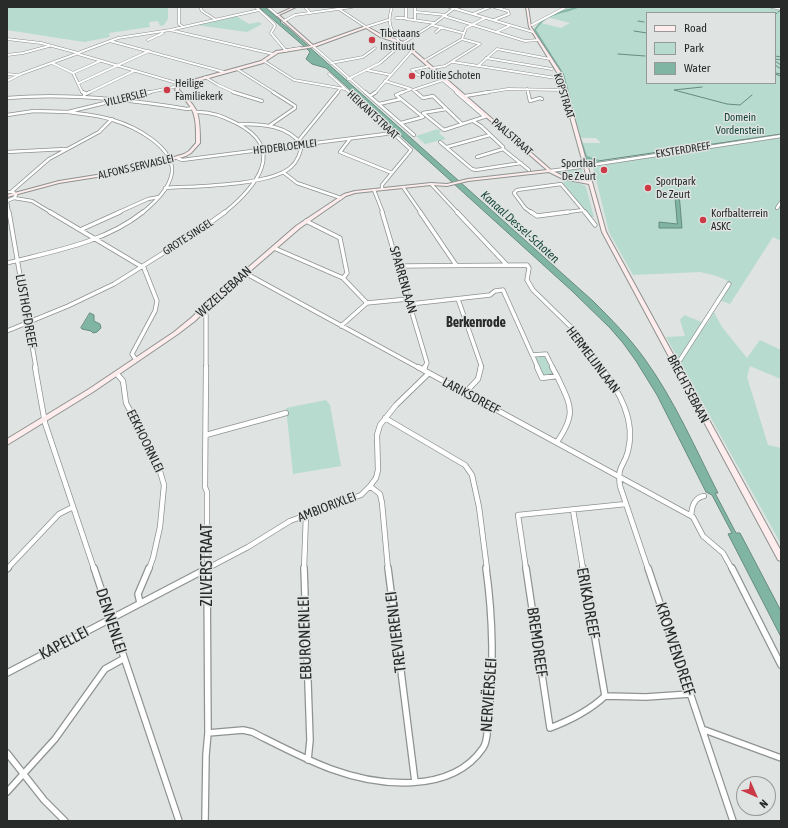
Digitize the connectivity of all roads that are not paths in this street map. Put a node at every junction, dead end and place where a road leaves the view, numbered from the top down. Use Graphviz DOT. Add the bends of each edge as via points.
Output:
graph roads {
  1 [pos="179,7"];
  2 [pos="200,7"];
  3 [pos="256,7"];
  4 [pos="268,7"];
  5 [pos="295,7"];
  6 [pos="305,7"];
  7 [pos="322,7"];
  8 [pos="352,7"];
  9 [pos="392,7"];
  10 [pos="406,7"];
  11 [pos="415,7"];
  12 [pos="449,7"];
  13 [pos="460,7"];
  14 [pos="490,7"];
  15 [pos="494,7"];
  16 [pos="527,7"];
  17 [pos="566,7"];
  18 [pos="772,7"];
  19 [pos="340,8"];
  20 [pos="454,9"];
  21 [pos="781,9"];
  22 [pos="259,10"];
  23 [pos="326,10"];
  24 [pos="416,12"];
  25 [pos="310,13"];
  26 [pos="472,14"];
  27 [pos="277,15"];
  28 [pos="445,16"];
  29 [pos="396,18"];
  30 [pos="406,18"];
  31 [pos="485,18"];
  32 [pos="415,19"];
  33 [pos="216,20"];
  34 [pos="388,20"];
  35 [pos="494,20"];
  36 [pos="284,21"];
  37 [pos="435,23"];
  38 [pos="531,23"];
  39 [pos="471,24"];
  40 [pos="432,25"];
  41 [pos="509,26"];
  42 [pos="182,27"];
  43 [pos="366,27"];
  44 [pos="442,27"];
  45 [pos="170,30"];
  46 [pos="164,31"];
  47 [pos="533,31"];
  48 [pos="436,32"];
  49 [pos="496,32"];
  50 [pos="463,33"];
  51 [pos="7,39"];
  52 [pos="462,39"];
  53 [pos="148,40"];
  54 [pos="538,40"];
  55 [pos="110,41"];
  56 [pos="401,42"];
  57 [pos="49,46"];
  58 [pos="311,46"];
  59 [pos="375,48"];
  60 [pos="412,50"];
  61 [pos="149,51"];
  62 [pos="286,51"];
  63 [pos="77,54"];
  64 [pos="273,54"];
  65 [pos="7,55"];
  66 [pos="486,58"];
  67 [pos="550,59"];
  68 [pos="101,61"];
  69 [pos="264,61"];
  70 [pos="424,61"];
  71 [pos="453,62"];
  72 [pos="51,63"];
  73 [pos="331,63"];
  74 [pos="118,66"];
  75 [pos="478,66"];
  76 [pos="431,67"];
  77 [pos="237,69"];
  78 [pos="552,69"];
  79 [pos="366,70"];
  80 [pos="134,71"];
  81 [pos="224,72"];
  82 [pos="436,72"];
  83 [pos="73,73"];
  84 [pos="7,74"];
  85 [pos="329,74"];
  86 [pos="17,75"];
  87 [pos="391,75"];
  88 [pos="205,77"];
  89 [pos="348,78"];
  90 [pos="556,78"];
  91 [pos="444,80"];
  92 [pos="385,81"];
  93 [pos="7,82"];
  94 [pos="79,83"];
  95 [pos="179,85"];
  96 [pos="340,89"];
  97 [pos="345,89"];
  98 [pos="527,89"];
  99 [pos="412,90"];
  100 [pos="564,90"];
  101 [pos="83,94"];
  102 [pos="370,96"];
  103 [pos="465,96"];
  104 [pos="7,98"];
  105 [pos="121,99"];
  106 [pos="400,99"];
  107 [pos="542,99"];
  108 [pos="262,100"];
  109 [pos="379,104"];
  110 [pos="446,109"];
  111 [pos="194,110"];
  112 [pos="68,112"];
  113 [pos="7,115"];
  114 [pos="486,117"];
  115 [pos="112,120"];
  116 [pos="473,121"];
  117 [pos="401,123"];
  118 [pos="240,124"];
  119 [pos="462,124"];
  120 [pos="269,126"];
  121 [pos="393,133"];
  122 [pos="490,135"];
  123 [pos="410,136"];
  124 [pos="781,136"];
  125 [pos="350,139"];
  126 [pos="299,140"];
  127 [pos="440,142"];
  128 [pos="302,145"];
  129 [pos="447,147"];
  130 [pos="66,149"];
  131 [pos="503,149"];
  132 [pos="264,150"];
  133 [pos="7,152"];
  134 [pos="477,157"];
  135 [pos="177,158"];
  136 [pos="170,160"];
  137 [pos="521,163"];
  138 [pos="585,166"];
  139 [pos="580,167"];
  140 [pos="529,170"];
  141 [pos="550,171"];
  142 [pos="283,172"];
  143 [pos="392,174"];
  144 [pos="564,178"];
  145 [pos="252,181"];
  146 [pos="589,183"];
  147 [pos="431,184"];
  148 [pos="561,184"];
  149 [pos="403,187"];
  150 [pos="165,188"];
  151 [pos="374,190"];
  152 [pos="382,190"];
  153 [pos="7,192"];
  154 [pos="13,194"];
  155 [pos="7,196"];
  156 [pos="159,197"];
  157 [pos="341,198"];
  158 [pos="7,202"];
  159 [pos="781,202"];
  160 [pos="777,208"];
  161 [pos="583,210"];
  162 [pos="306,221"];
  163 [pos="595,224"];
  164 [pos="80,230"];
  165 [pos="96,239"];
  166 [pos="274,248"];
  167 [pos="17,260"];
  168 [pos="7,263"];
  169 [pos="506,264"];
  170 [pos="456,265"];
  171 [pos="400,266"];
  172 [pos="142,267"];
  173 [pos="245,273"];
  174 [pos="343,278"];
  175 [pos="730,284"];
  176 [pos="408,299"];
  177 [pos="458,299"];
  178 [pos="367,303"];
  179 [pos="410,304"];
  180 [pos="202,312"];
  181 [pos="28,323"];
  182 [pos="341,326"];
  183 [pos="7,331"];
  184 [pos="532,355"];
  185 [pos="136,360"];
  186 [pos="674,364"];
  187 [pos="423,370"];
  188 [pos="117,374"];
  189 [pos="428,374"];
  190 [pos="557,376"];
  191 [pos="465,393"];
  192 [pos="286,414"];
  193 [pos="386,418"];
  194 [pos="45,420"];
  195 [pos="206,435"];
  196 [pos="7,442"];
  197 [pos="557,442"];
  198 [pos="619,476"];
  199 [pos="371,487"];
  200 [pos="704,496"];
  201 [pos="626,504"];
  202 [pos="73,507"];
  203 [pos="572,510"];
  204 [pos="306,515"];
  205 [pos="691,516"];
  206 [pos="781,558"];
  207 [pos="7,569"];
  208 [pos="207,569"];
  209 [pos="140,603"];
  210 [pos="111,618"];
  211 [pos="123,659"];
  212 [pos="781,665"];
  213 [pos="7,673"];
  214 [pos="690,694"];
  215 [pos="605,696"];
  216 [pos="702,729"];
  217 [pos="208,733"];
  218 [pos="7,754"];
  219 [pos="781,758"];
  220 [pos="308,760"];
  221 [pos="23,776"];
  222 [pos="415,782"];
  223 [pos="7,792"];
  224 [pos="65,821"];
  225 [pos="178,821"];
  226 [pos="205,821"];
  227 [pos="733,821"];
  1 -- 42 [label="street" via="179,24"];
  2 -- 33 [label="street"];
  3 -- 22 [label="street"];
  4 -- 27 [label="street"];
  5 -- 27 [label="street"];
  6 -- 25 [label="street"];
  7 -- 23 [label="street"];
  8 -- 19 [label="street"];
  9 -- 34 [label="street"];
  10 -- 30 [label="street"];
  11 -- 24 [label="street"];
  12 -- 20 [label="street"];
  13 -- 20 [label="street"];
  14 -- 26 [label="street"];
  15 -- 35 [label="street" via="508,11 509,14"];
  16 -- 38 [label="street"];
  17 -- 38 [label="street"];
  18 -- 21 [label="street"];
  19 -- 23 [label="street"];
  19 -- 43 [label="street"];
  20 -- 26 [label="street"];
  20 -- 28 [label="street"];
  22 -- 33 [label="street"];
  22 -- 62 [label="street" via="274,24 271,33"];
  23 -- 25 [label="street"];
  24 -- 28 [label="street"];
  24 -- 32 [label="street"];
  25 -- 36 [label="street" via="293,15"];
  26 -- 31 [label="street"];
  27 -- 36 [label="street"];
  28 -- 37 [label="street"];
  28 -- 39 [label="street"];
  29 -- 30 [label="street"];
  30 -- 32 [label="street"];
  31 -- 35 [label="street"];
  31 -- 39 [label="street"];
  32 -- 37 [label="street"];
  33 -- 42 [label="street"];
  34 -- 43 [label="street"];
  34 -- 56 [label="street, PAALSTRAAT" via="388,26"];
  35 -- 41 [label="street"];
  36 -- 58 [label="street"];
  37 -- 40 [label="street"];
  38 -- 47 [label="street"];
  39 -- 49 [label="street"];
  39 -- 50 [label="street" via="466,26"];
  40 -- 44 [label="street"];
  40 -- 56 [label="street"];
  41 -- 47 [label="street"];
  41 -- 49 [label="street"];
  42 -- 45 [label="street"];
  43 -- 56 [label="street" via="381,36"];
  43 -- 58 [label="street, VILLERSLEI"];
  44 -- 48 [label="street"];
  44 -- 50 [label="street"];
  45 -- 46 [label="street"];
  45 -- 64 [label="street"];
  46 -- 53 [label="street"];
  46 -- 55 [label="street"];
  47 -- 54 [label="street, KOPSTRAAT"];
  49 -- 54 [label="street" via="525,41"];
  50 -- 52 [label="street"];
  51 -- 57 [label="street"];
  52 -- 70 [label="street"];
  52 -- 71 [label="street" via="480,44"];
  54 -- 67 [label="street, KOPSTRAAT"];
  55 -- 61 [label="street"];
  55 -- 63 [label="street"];
  56 -- 60 [label="street, PAALSTRAAT"];
  56 -- 79 [label="street" via="383,61"];
  57 -- 63 [label="street"];
  57 -- 65 [label="street"];
  58 -- 62 [label="street, VILLERSLEI"];
  58 -- 73 [label="street"];
  59 -- 73 [label="street" via="363,57"];
  60 -- 70 [label="street, PAALSTRAAT"];
  60 -- 87 [label="street"];
  61 -- 74 [label="street"];
  61 -- 81 [label="street"];
  62 -- 64 [label="street, VILLERSLEI"];
  63 -- 68 [label="street"];
  63 -- 72 [label="street"];
  64 -- 69 [label="street, VILLERSLEI"];
  66 -- 67 [label="street" via="497,49"];
  66 -- 75 [label="street"];
  66 -- 78 [label="street"];
  67 -- 100 [label="street, KOPSTRAAT" via="560,74"];
  68 -- 74 [label="street"];
  68 -- 83 [label="street"];
  69 -- 77 [label="street, VILLERSLEI"];
  69 -- 96 [label="street, HEIKANTSTRAAT" via="294,80"];
  70 -- 76 [label="street, PAALSTRAAT"];
  71 -- 75 [label="street"];
  71 -- 76 [label="street" via="446,66"];
  72 -- 83 [label="street"];
  72 -- 86 [label="street"];
  73 -- 89 [label="street"];
  74 -- 80 [label="street"];
  74 -- 94 [label="street"];
  75 -- 90 [label="street"];
  76 -- 82 [label="street, PAALSTRAAT"];
  76 -- 82 [label="street" via="412,70 418,75"];
  77 -- 81 [label="street, VILLERSLEI"];
  77 -- 120 [label="street" via="295,106"];
  79 -- 87 [label="street"];
  79 -- 89 [label="street"];
  80 -- 95 [label="street"];
  80 -- 101 [label="street"];
  81 -- 88 [label="street, VILLERSLEI"];
  82 -- 91 [label="street, PAALSTRAAT"];
  83 -- 94 [label="street"];
  84 -- 86 [label="street"];
  85 -- 97 [label="street"];
  86 -- 93 [label="street"];
  87 -- 92 [label="street"];
  88 -- 95 [label="street, VILLERSLEI"];
  88 -- 108 [label="street" via="238,94"];
  89 -- 102 [label="street"];
  91 -- 99 [label="street"];
  91 -- 103 [label="street, PAALSTRAAT"];
  91 -- 114 [label="street, PAALSTRAAT"];
  92 -- 99 [label="street"];
  92 -- 102 [label="street"];
  94 -- 101 [label="street"];
  95 -- 105 [label="street, VILLERSLEI"];
  95 -- 111 [label="street" via="179,93"];
  96 -- 97 [label="street, HEIKANTSTRAAT"];
  96 -- 126 [label="street"];
  97 -- 121 [label="street, HEIKANTSTRAAT"];
  98 -- 100 [label="street"];
  98 -- 103 [label="street" via="501,89"];
  98 -- 107 [label="street" via="532,99"];
  99 -- 106 [label="street" via="396,95"];
  99 -- 110 [label="street" via="423,98 433,96"];
  100 -- 138 [label="street, KOPSTRAAT"];
  101 -- 104 [label="street"];
  101 -- 105 [label="street"];
  102 -- 109 [label="street"];
  103 -- 114 [label="street, PAALSTRAAT"];
  105 -- 111 [label="street"];
  105 -- 112 [label="street, VILLERSLEI"];
  106 -- 109 [label="street"];
  106 -- 117 [label="street" via="423,118"];
  109 -- 117 [label="street"];
  110 -- 119 [label="street"];
  110 -- 119 [label="street" via="423,113 444,130"];
  111 -- 118 [label="street"];
  111 -- 135 [label="street, ALFONS SERVAISLEI" via="198,143 190,152"];
  112 -- 113 [label="street, VILLERSLEI" via="34,111"];
  112 -- 115 [label="street"];
  114 -- 116 [label="street"];
  114 -- 141 [label="street, PAALSTRAAT"];
  115 -- 130 [label="street" via="99,132"];
  115 -- 136 [label="street" via="130,126 146,136 162,148"];
  116 -- 119 [label="street"];
  116 -- 122 [label="street"];
  117 -- 123 [label="street" via="414,135"];
  118 -- 120 [label="street"];
  118 -- 132 [label="street" via="258,139"];
  120 -- 126 [label="street" via="284,130"];
  121 -- 125 [label="street, HEIDEBLOEMLEI"];
  121 -- 143 [label="street, HEIKANTSTRAAT" via="411,150"];
  122 -- 129 [label="street"];
  122 -- 131 [label="street"];
  124 -- 138 [label="street, EKSTERDREEF"];
  125 -- 128 [label="street, HEIDEBLOEMLEI"];
  125 -- 143 [label="street" via="341,152"];
  126 -- 128 [label="street"];
  127 -- 129 [label="street"];
  128 -- 132 [label="street, HEIDEBLOEMLEI"];
  128 -- 142 [label="street" via="299,159"];
  129 -- 137 [label="street" via="476,170"];
  130 -- 133 [label="street"];
  130 -- 154 [label="street" via="42,164"];
  131 -- 134 [label="street"];
  131 -- 137 [label="street"];
  132 -- 135 [label="street, HEIDEBLOEMLEI" via="182,160"];
  132 -- 145 [label="street, GROTE SINGEL" via="264,162"];
  135 -- 136 [label="street, ALFONS SERVAISLEI"];
  136 -- 150 [label="street" via="171,176"];
  136 -- 154 [label="street, ALFONS SERVAISLEI" via="135,170 59,182"];
  137 -- 140 [label="street"];
  138 -- 146 [label="street, KOPSTRAAT"];
  139 -- 141 [label="street"];
  141 -- 144 [label="street, PAALSTRAAT"];
  141 -- 147 [label="street, WEZELSEBAAN" via="452,184"];
  142 -- 145 [label="street"];
  142 -- 157 [label="street" via="297,183"];
  143 -- 152 [label="street, HEIKANTSTRAAT" via="382,185"];
  144 -- 146 [label="street, PAALSTRAAT"];
  144 -- 148 [label="street"];
  145 -- 150 [label="street"];
  145 -- 172 [label="street, GROTE SINGEL" via="225,212"];
  146 -- 186 [label="street, BRECHTSEBAAN" via="604,232"];
  147 -- 149 [label="street, WEZELSEBAAN"];
  147 -- 169 [label="street"];
  148 -- 161 [label="street"];
  148 -- 161 [label="street" via="517,190 514,193 525,208 537,216"];
  149 -- 152 [label="street, WEZELSEBAAN"];
  149 -- 170 [label="street"];
  150 -- 156 [label="street"];
  151 -- 152 [label="street, WEZELSEBAAN"];
  151 -- 157 [label="street, WEZELSEBAAN" via="348,194"];
  151 -- 171 [label="street, SPARRENLAAN" via="386,218"];
  153 -- 154 [label="street"];
  154 -- 155 [label="street, ALFONS SERVAISLEI"];
  154 -- 158 [label="street"];
  154 -- 164 [label="street" via="32,201"];
  156 -- 164 [label="street" via="148,199"];
  156 -- 165 [label="street" via="132,221"];
  157 -- 162 [label="street, WEZELSEBAAN"];
  158 -- 167 [label="street, LUSTHOFDREEF"];
  159 -- 160 [label="street"];
  161 -- 163 [label="street"];
  162 -- 166 [label="street, WEZELSEBAAN"];
  162 -- 174 [label="street" via="340,238 347,273"];
  164 -- 165 [label="street"];
  165 -- 167 [label="street"];
  165 -- 172 [label="street"];
  166 -- 173 [label="street, WEZELSEBAAN"];
  166 -- 174 [label="street"];
  167 -- 168 [label="street"];
  167 -- 181 [label="street, LUSTHOFDREEF"];
  169 -- 170 [label="street"];
  169 -- 198 [label="street, HERMELIJNLAAN" via="528,266 527,280 533,290 574,331 613,383 629,420 628,451 618,472"];
  170 -- 171 [label="street"];
  171 -- 176 [label="street, SPARRENLAAN"];
  172 -- 181 [label="street, GROTE SINGEL" via="98,293"];
  172 -- 185 [label="street" via="157,301 155,311 132,354"];
  173 -- 180 [label="street, WEZELSEBAAN"];
  173 -- 182 [label="street, LARIKSDREEF"];
  174 -- 178 [label="street"];
  175 -- 186 [label="street" via="680,360"];
  176 -- 178 [label="street"];
  176 -- 179 [label="street, SPARRENLAAN"];
  177 -- 179 [label="street"];
  177 -- 184 [label="street" via="490,295 503,290"];
  177 -- 191 [label="street" via="481,365 478,379"];
  178 -- 182 [label="street"];
  179 -- 187 [label="street, SPARRENLAAN" via="427,363"];
  180 -- 185 [label="street, WEZELSEBAAN"];
  180 -- 195 [label="street, ZILVERSTRAAT" via="206,315"];
  181 -- 183 [label="street, GROTE SINGEL"];
  181 -- 194 [label="street, LUSTHOFDREEF"];
  182 -- 187 [label="street, LARIKSDREEF"];
  184 -- 190 [label="street" via="546,354"];
  184 -- 190 [label="street" via="542,378"];
  185 -- 188 [label="street, WEZELSEBAAN"];
  186 -- 206 [label="street, BRECHTSEBAAN"];
  187 -- 189 [label="street, LARIKSDREEF"];
  188 -- 194 [label="street, WEZELSEBAAN"];
  188 -- 209 [label="street, EEKHOORNLEI" via="123,381 126,403 156,461 164,485 160,527 153,558 138,594"];
  189 -- 191 [label="street, LARIKSDREEF"];
  189 -- 193 [label="street, AMBIORIXLEI"];
  190 -- 197 [label="street" via="569,402 571,414 569,424"];
  191 -- 197 [label="street, LARIKSDREEF"];
  192 -- 195 [label="street"];
  193 -- 199 [label="street, AMBIORIXLEI" via="378,432 378,472"];
  193 -- 222 [label="street, NERVIËRSLEI" via="465,465 472,475 486,558 492,647 486,740 476,757 457,772 436,780"];
  194 -- 196 [label="street, WEZELSEBAAN"];
  194 -- 202 [label="street, DENNENLEI"];
  195 -- 208 [label="street, ZILVERSTRAAT"];
  197 -- 198 [label="street, LARIKSDREEF"];
  198 -- 201 [label="street, KROMVENDREEF"];
  198 -- 205 [label="street, LARIKSDREEF"];
  199 -- 204 [label="street, AMBIORIXLEI" via="353,499"];
  199 -- 222 [label="street, TREVIERENLEI" via="380,494 382,503"];
  200 -- 205 [label="street" via="700,496 695,502"];
  201 -- 203 [label="street, BREMDREEF"];
  201 -- 214 [label="street, KROMVENDREEF"];
  202 -- 207 [label="street" via="59,514"];
  202 -- 210 [label="street, DENNENLEI"];
  203 -- 215 [label="street, ERIKADREEF"];
  203 -- 215 [label="street, BREMDREEF" via="518,515 550,728 574,720"];
  204 -- 208 [label="street, AMBIORIXLEI" via="290,521"];
  204 -- 220 [label="street, EBURONENLEI" via="304,578 310,740"];
  205 -- 212 [label="street, LARIKSDREEF" via="708,540 727,558"];
  208 -- 209 [label="street, KAPELLEI"];
  208 -- 217 [label="street, ZILVERSTRAAT"];
  209 -- 210 [label="street, KAPELLEI"];
  210 -- 211 [label="street, DENNENLEI"];
  210 -- 213 [label="street, KAPELLEI"];
  211 -- 221 [label="street" via="105,669 67,725"];
  211 -- 225 [label="street, DENNENLEI"];
  214 -- 215 [label="street"];
  214 -- 216 [label="street, KROMVENDREEF"];
  216 -- 219 [label="street"];
  216 -- 227 [label="street, KROMVENDREEF"];
  217 -- 220 [label="street, NERVIËRSLEI" via="242,730 252,732"];
  217 -- 226 [label="street, ZILVERSTRAAT"];
  218 -- 221 [label="street"];
  220 -- 222 [label="street, NERVIËRSLEI" via="372,781"];
  221 -- 223 [label="street"];
  221 -- 224 [label="street"];
}
